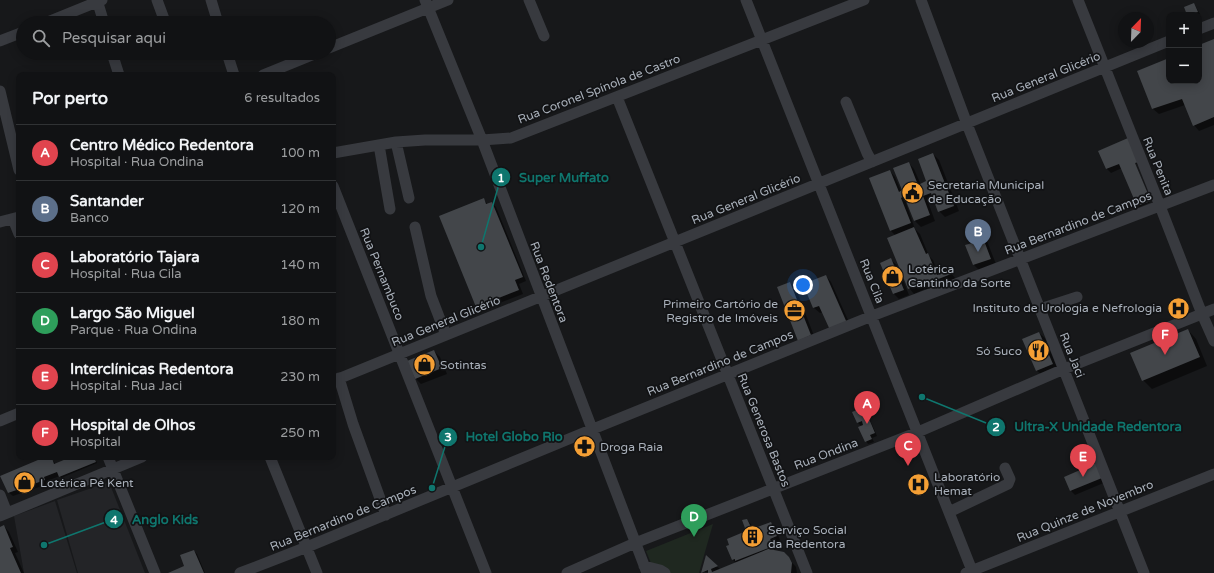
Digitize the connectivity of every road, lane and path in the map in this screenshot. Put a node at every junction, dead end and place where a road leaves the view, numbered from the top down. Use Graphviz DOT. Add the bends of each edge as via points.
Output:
graph roads {
  1 [pos="157,0"];
  2 [pos="211,0"];
  3 [pos="448,0"];
  4 [pos="529,0"];
  5 [pos="746,0"];
  6 [pos="864,0"];
  7 [pos="921,0"];
  8 [pos="1078,0"];
  9 [pos="99,1"];
  10 [pos="427,4"];
  11 [pos="62,16"];
  12 [pos="102,16"];
  13 [pos="163,16"];
  14 [pos="216,16"];
  15 [pos="1214,23"];
  16 [pos="1202,28"];
  17 [pos="16,35"];
  18 [pos="544,36"];
  19 [pos="763,39"];
  20 [pos="0,41"];
  21 [pos="1166,42"];
  22 [pos="336,45"];
  23 [pos="114,60"];
  24 [pos="229,60"];
  25 [pos="305,60"];
  26 [pos="1105,67"];
  27 [pos="287,70"];
  28 [pos="117,72"];
  29 [pos="233,72"];
  30 [pos="0,91"];
  31 [pos="617,97"];
  32 [pos="846,102"];
  33 [pos="967,124"];
  34 [pos="482,140"];
  35 [pos="396,142"];
  36 [pos="378,145"];
  37 [pos="336,152"];
  38 [pos="16,158"];
  39 [pos="872,162"];
  40 [pos="819,183"];
  41 [pos="1214,185"];
  42 [pos="336,194"];
  43 [pos="409,198"];
  44 [pos="1160,206"];
  45 [pos="390,209"];
  46 [pos="16,218"];
  47 [pos="0,222"];
  48 [pos="415,226"];
  49 [pos="675,242"];
  50 [pos="1020,259"];
  51 [pos="541,297"];
  52 [pos="1077,297"];
  53 [pos="1040,309"];
  54 [pos="1214,309"];
  55 [pos="1202,314"];
  56 [pos="872,316"];
  57 [pos="446,335"];
  58 [pos="1214,341"];
  59 [pos="400,354"];
  60 [pos="1064,369"];
  61 [pos="728,374"];
  62 [pos="336,379"];
  63 [pos="16,414"];
  64 [pos="0,422"];
  65 [pos="593,429"];
  66 [pos="918,432"];
  67 [pos="109,460"];
  68 [pos="135,460"];
  69 [pos="271,460"];
  70 [pos="1005,468"];
  71 [pos="113,469"];
  72 [pos="1214,474"];
  73 [pos="452,488"];
  74 [pos="773,488"];
  75 [pos="0,495"];
  76 [pos="949,512"];
  77 [pos="1120,512"];
  78 [pos="4,514"];
  79 [pos="386,515"];
  80 [pos="635,543"];
  81 [pos="307,547"];
  82 [pos="646,570"];
  83 [pos="970,572"];
  84 [pos="155,573"];
  85 [pos="240,573"];
  86 [pos="317,573"];
  87 [pos="486,573"];
  88 [pos="567,573"];
  89 [pos="665,573"];
  90 [pos="807,573"];
  91 [pos="1144,573"];
  1 -- 13 [label="street"];
  2 -- 14 [label="street"];
  3 -- 10 [label="street"];
  4 -- 18 [label="street"];
  5 -- 19 [label="street, Rua Cila"];
  6 -- 19 [label="street, Rua Coronel Spínola de Castro"];
  7 -- 33 [label="street, Rua Jaci"];
  8 -- 26 [label="street, Rua Penita"];
  9 -- 11 [label="street"];
  9 -- 12 [label="street"];
  10 -- 22 [label="street"];
  10 -- 34 [label="street, Rua Redentora"];
  15 -- 16 [label="street"];
  17 -- 20 [label="street"];
  19 -- 31 [label="street, Rua Coronel Spínola de Castro"];
  19 -- 40 [label="street, Rua Cila"];
  21 -- 26 [label="street, Rua General Glicério"];
  23 -- 28 [label="street"];
  24 -- 29 [label="street"];
  25 -- 27 [label="street"];
  26 -- 33 [label="street, Rua General Glicério"];
  26 -- 44 [label="street, Rua Penita"];
  30 -- 38 [label="street"];
  31 -- 34 [label="street, Rua Coronel Spínola de Castro" via="511,138"];
  31 -- 49 [label="street, Rua Generosa Bastos"];
  32 -- 39 [label="street"];
  33 -- 39 [label="street, Rua General Glicério"];
  33 -- 50 [label="street, Rua Jaci"];
  34 -- 35 [label="street, Rua Coronel Spínola de Castro"];
  34 -- 51 [label="street, Rua Redentora"];
  35 -- 36 [label="street, Rua Coronel Spínola de Castro"];
  35 -- 43 [label="street"];
  36 -- 37 [label="street, Rua Coronel Spínola de Castro"];
  36 -- 45 [label="street"];
  39 -- 40 [label="street, Rua General Glicério"];
  40 -- 49 [label="street, Rua General Glicério"];
  40 -- 56 [label="street, Rua Cila"];
  41 -- 44 [label="street, Rua Bernardino de Campos"];
  42 -- 59 [label="street, Rua Pernambuco"];
  44 -- 50 [label="street, Rua Bernardino de Campos"];
  44 -- 55 [label="street, Rua Penita"];
  46 -- 47 [label="street"];
  48 -- 57 [label="street" via="431,296"];
  49 -- 51 [label="street, Rua General Glicério"];
  49 -- 61 [label="street, Rua Generosa Bastos"];
  50 -- 53 [label="street, Rua Jaci"];
  50 -- 56 [label="street, Rua Bernardino de Campos"];
  51 -- 57 [label="street, Rua General Glicério"];
  51 -- 65 [label="street, Rua Redentora"];
  52 -- 53 [label="street"];
  53 -- 60 [label="street, Rua Jaci"];
  54 -- 55 [label="street, Rua Ondina"];
  55 -- 58 [label="street, Rua Penita"];
  55 -- 60 [label="street, Rua Ondina"];
  56 -- 61 [label="street, Rua Bernardino de Campos"];
  56 -- 66 [label="street, Rua Cila"];
  57 -- 59 [label="street, Rua General Glicério"];
  59 -- 62 [label="street, Rua General Glicério"];
  59 -- 73 [label="street, Rua Pernambuco"];
  60 -- 66 [label="street, Rua Ondina"];
  60 -- 77 [label="street, Rua Jaci"];
  61 -- 65 [label="street, Rua Bernardino de Campos"];
  61 -- 74 [label="street, Rua Generosa Bastos"];
  62 -- 79 [label="street"];
  63 -- 64 [label="street"];
  65 -- 73 [label="street, Rua Bernardino de Campos"];
  65 -- 80 [label="street, Rua Redentora"];
  66 -- 74 [label="street, Rua Ondina"];
  66 -- 76 [label="street, Rua Cila"];
  67 -- 71 [label="street"];
  68 -- 71 [label="street"];
  69 -- 81 [label="street"];
  70 -- 76 [label="street" via="1010,479 1008,484"];
  71 -- 78 [label="street"];
  71 -- 84 [label="street"];
  72 -- 77 [label="street, Rua Quinze de Novembro"];
  73 -- 79 [label="street, Rua Bernardino de Campos"];
  73 -- 87 [label="street, Rua Pernambuco"];
  74 -- 80 [label="street, Rua Ondina"];
  74 -- 90 [label="street, Rua Generosa Bastos"];
  75 -- 78 [label="street"];
  76 -- 83 [label="street, Rua Cila"];
  77 -- 83 [label="street, Rua Quinze de Novembro"];
  77 -- 91 [label="street, Rua Jaci"];
  79 -- 81 [label="street, Rua Bernardino de Campos"];
  80 -- 82 [label="street, Rua Redentora"];
  80 -- 88 [label="street, Rua Ondina"];
  81 -- 85 [label="street, Rua Bernardino de Campos"];
  81 -- 86 [label="street"];
  82 -- 89 [label="street" via="660,570"];
}
